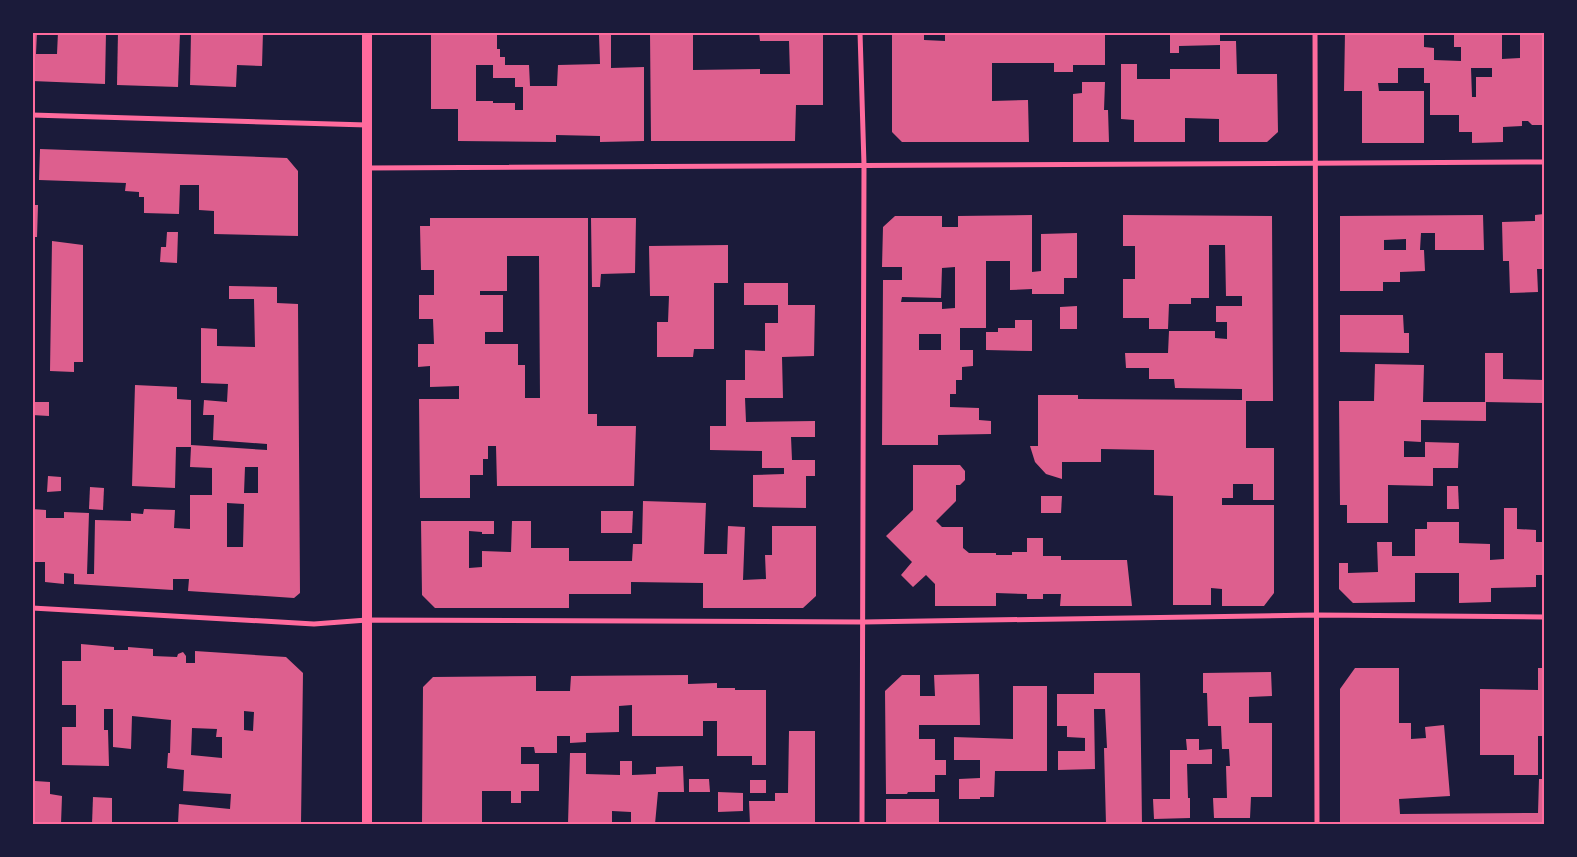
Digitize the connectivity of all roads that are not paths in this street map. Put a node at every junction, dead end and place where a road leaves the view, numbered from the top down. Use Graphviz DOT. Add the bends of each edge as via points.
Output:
graph roads {
  1 [pos="367,32"];
  2 [pos="860,32"];
  3 [pos="1315,32"];
  4 [pos="32,115"];
  5 [pos="367,125"];
  6 [pos="1316,162"];
  7 [pos="1544,162"];
  8 [pos="864,165"];
  9 [pos="367,168"];
  10 [pos="32,608"];
  11 [pos="1317,615"];
  12 [pos="1544,617"];
  13 [pos="367,620"];
  14 [pos="863,622"];
  15 [pos="367,824"];
  16 [pos="862,824"];
  17 [pos="1317,824"];
  1 -- 5 [label="main road"];
  2 -- 8 [label="street"];
  3 -- 6 [label="street"];
  4 -- 5 [label="street"];
  5 -- 9 [label="main road"];
  6 -- 7 [label="street"];
  6 -- 8 [label="street"];
  6 -- 11 [label="street"];
  8 -- 9 [label="street"];
  8 -- 14 [label="street"];
  9 -- 13 [label="main road"];
  10 -- 13 [label="street" via="314,624"];
  11 -- 12 [label="street"];
  11 -- 14 [label="street"];
  11 -- 17 [label="street"];
  13 -- 14 [label="street"];
  13 -- 15 [label="main road"];
  14 -- 16 [label="street"];
}
